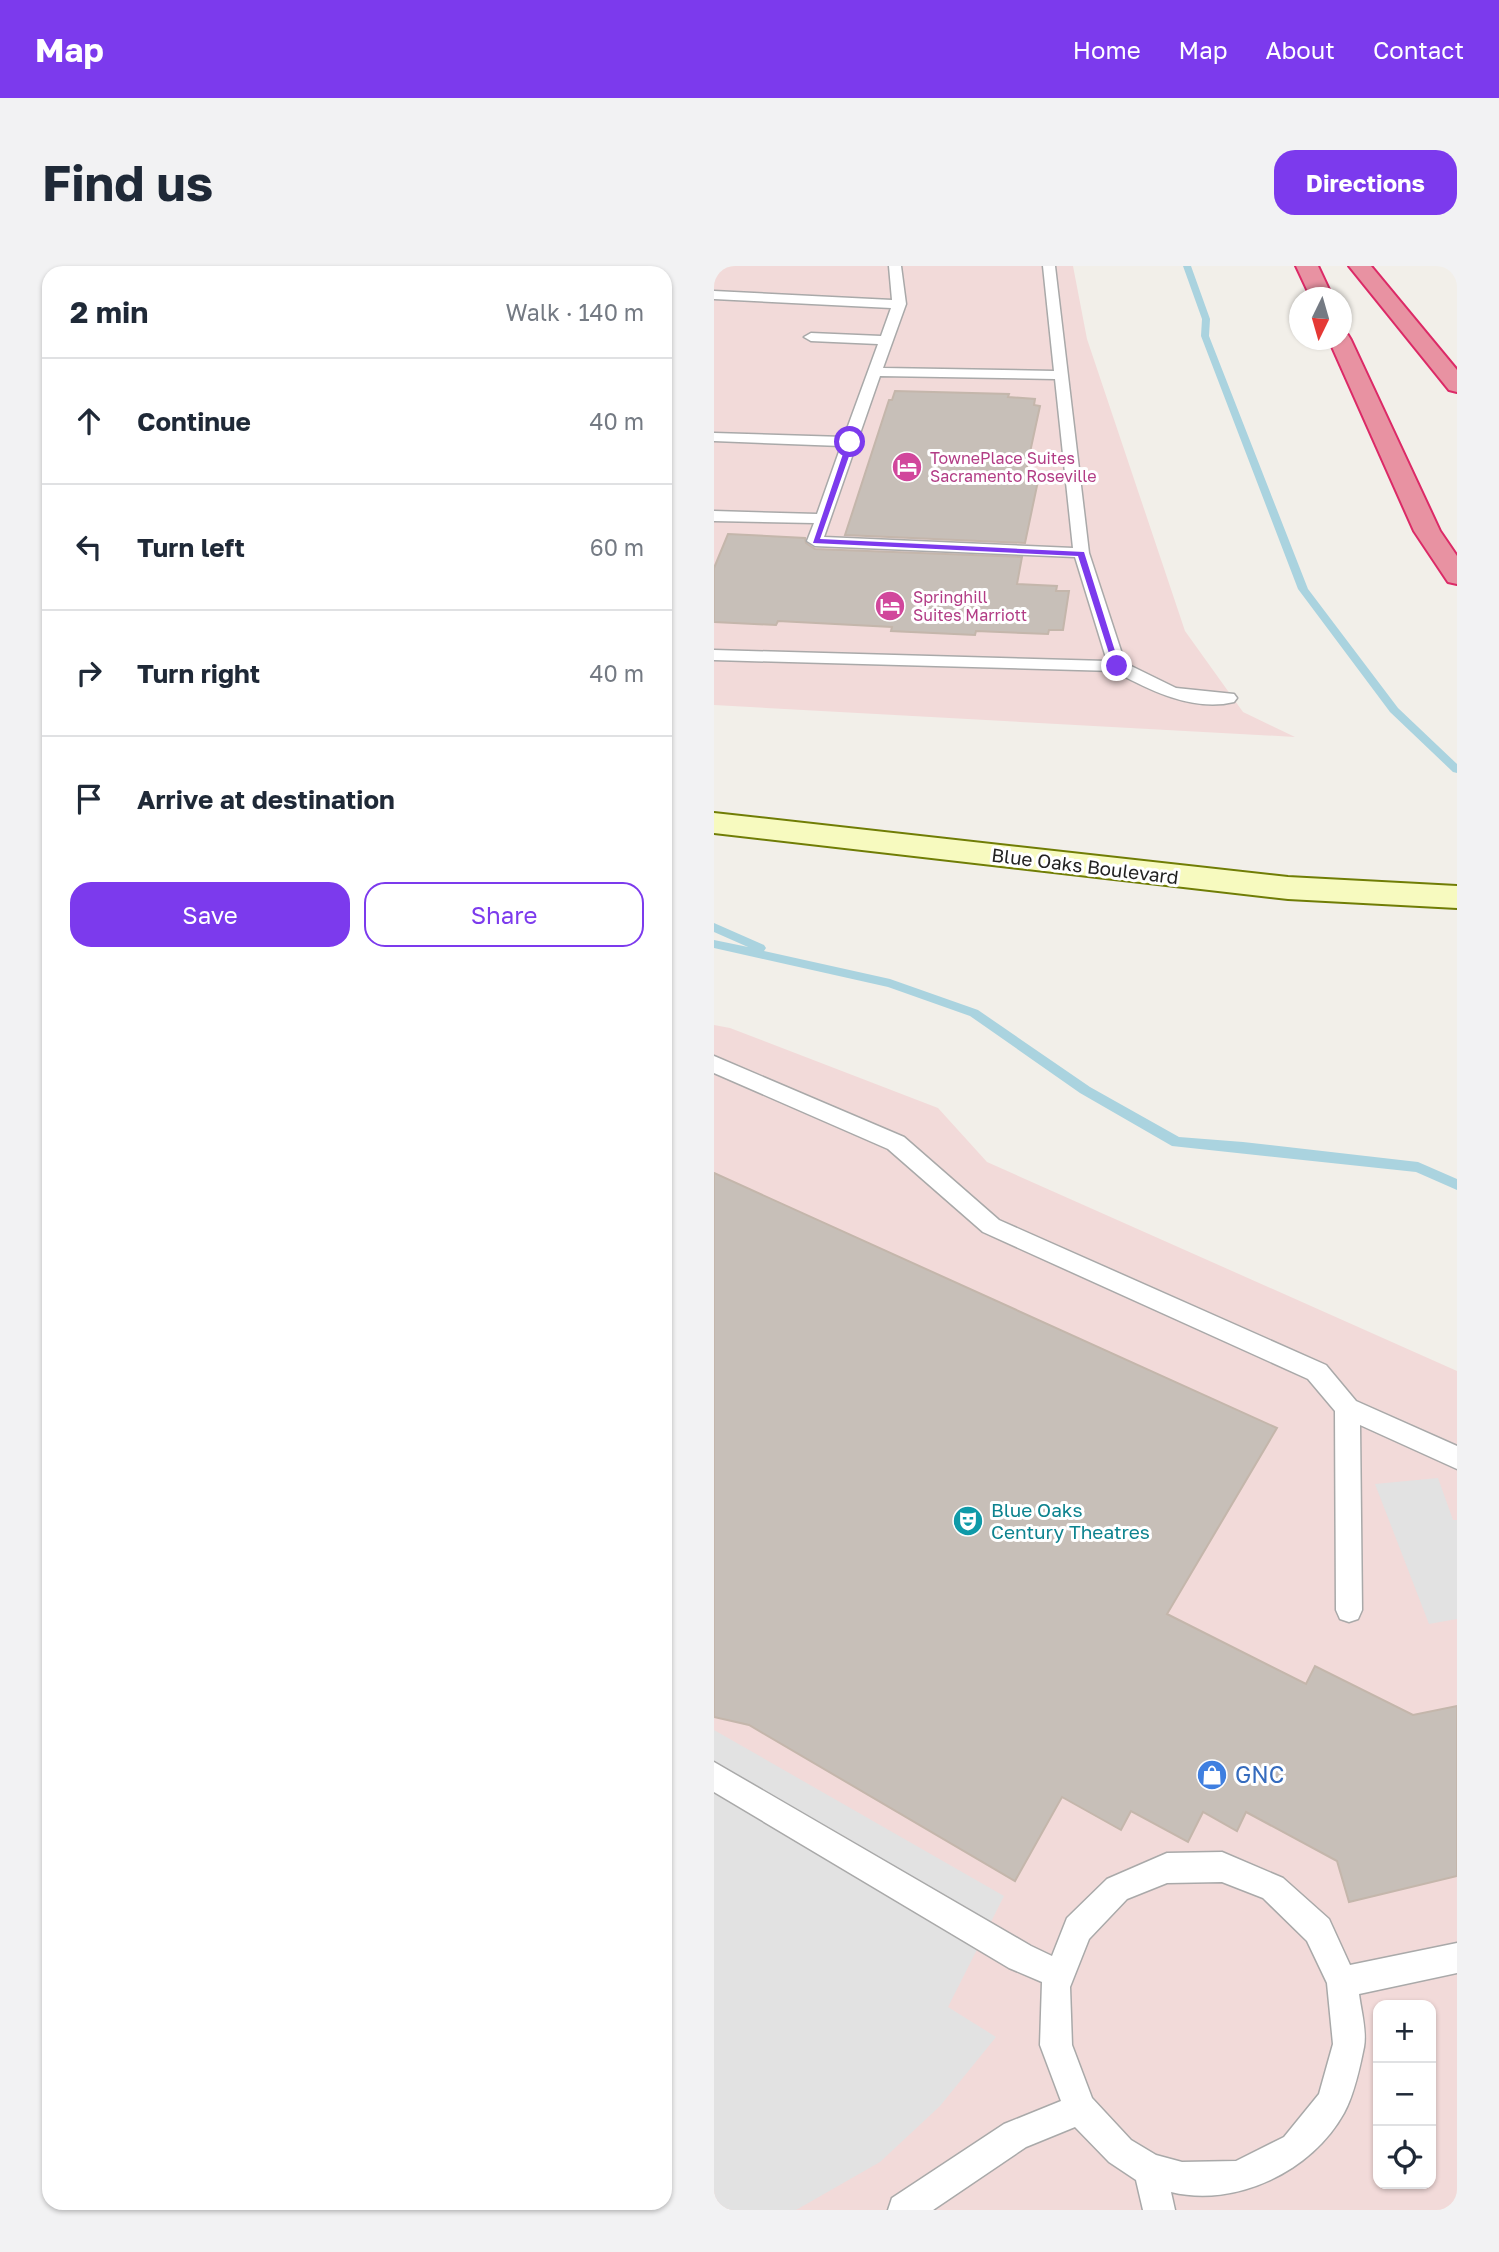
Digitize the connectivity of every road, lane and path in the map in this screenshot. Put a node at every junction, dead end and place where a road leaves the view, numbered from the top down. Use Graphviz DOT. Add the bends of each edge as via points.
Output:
graph roads {
  1 [pos="895,266"];
  2 [pos="1049,266"];
  3 [pos="1307,266"];
  4 [pos="1360,266"];
  5 [pos="1317,287"];
  6 [pos="714,295"];
  7 [pos="899,303"];
  8 [pos="811,337"];
  9 [pos="886,340"];
  10 [pos="1344,350"];
  11 [pos="875,372"];
  12 [pos="1061,375"];
  13 [pos="1457,385"];
  14 [pos="714,437"];
  15 [pos="850,442"];
  16 [pos="714,516"];
  17 [pos="823,519"];
  18 [pos="1081,553"];
  19 [pos="1457,576"];
  20 [pos="714,655"];
  21 [pos="1117,666"];
  22 [pos="1228,698"];
  23 [pos="714,823"];
  24 [pos="1457,897"];
  25 [pos="714,1064"];
  26 [pos="1347,1408"];
  27 [pos="1457,1458"];
  28 [pos="1349,1610"];
  29 [pos="714,1776"];
  30 [pos="1457,1958"];
  31 [pos="1060,1975"];
  32 [pos="1342,1982"];
  33 [pos="1080,2109"];
  34 [pos="1150,2170"];
  35 [pos="904,2210"];
  36 [pos="1159,2210"];
  1 -- 7 [label="lane"];
  2 -- 12 [label="lane"];
  3 -- 5 [label="highway"];
  4 -- 13 [label="highway"];
  6 -- 7 [label="lane"];
  7 -- 9 [label="lane"];
  8 -- 9 [label="lane"];
  9 -- 11 [label="lane"];
  10 -- 19 [label="highway" via="1416,509"];
  11 -- 12 [label="lane"];
  11 -- 15 [label="lane"];
  12 -- 18 [label="lane"];
  14 -- 15 [label="lane"];
  15 -- 17 [label="lane"];
  16 -- 17 [label="lane"];
  17 -- 18 [label="lane" via="816,541"];
  18 -- 21 [label="lane"];
  20 -- 21 [label="lane"];
  21 -- 22 [label="lane" via="1163,691 1191,698"];
  23 -- 24 [label="main road, Blue Oaks Boulevard" via="1288,888"];
  25 -- 26 [label="lane" via="896,1143 991,1226 1317,1372"];
  26 -- 27 [label="lane"];
  26 -- 28 [label="lane"];
  29 -- 31 [label="lane" via="1020,1957"];
  30 -- 32 [label="lane"];
  31 -- 32 [label="lane" via="1078,1929 1117,1889 1167,1868 1222,1867 1273,1888 1318,1930"];
  31 -- 33 [label="lane" via="1055,1987 1056,2045"];
  32 -- 34 [label="lane" via="1349,2044 1332,2103 1295,2148 1238,2177 1182,2178"];
  33 -- 34 [label="lane" via="1120,2151"];
  33 -- 35 [label="lane" via="1015,2135"];
  34 -- 36 [label="lane"];
}
